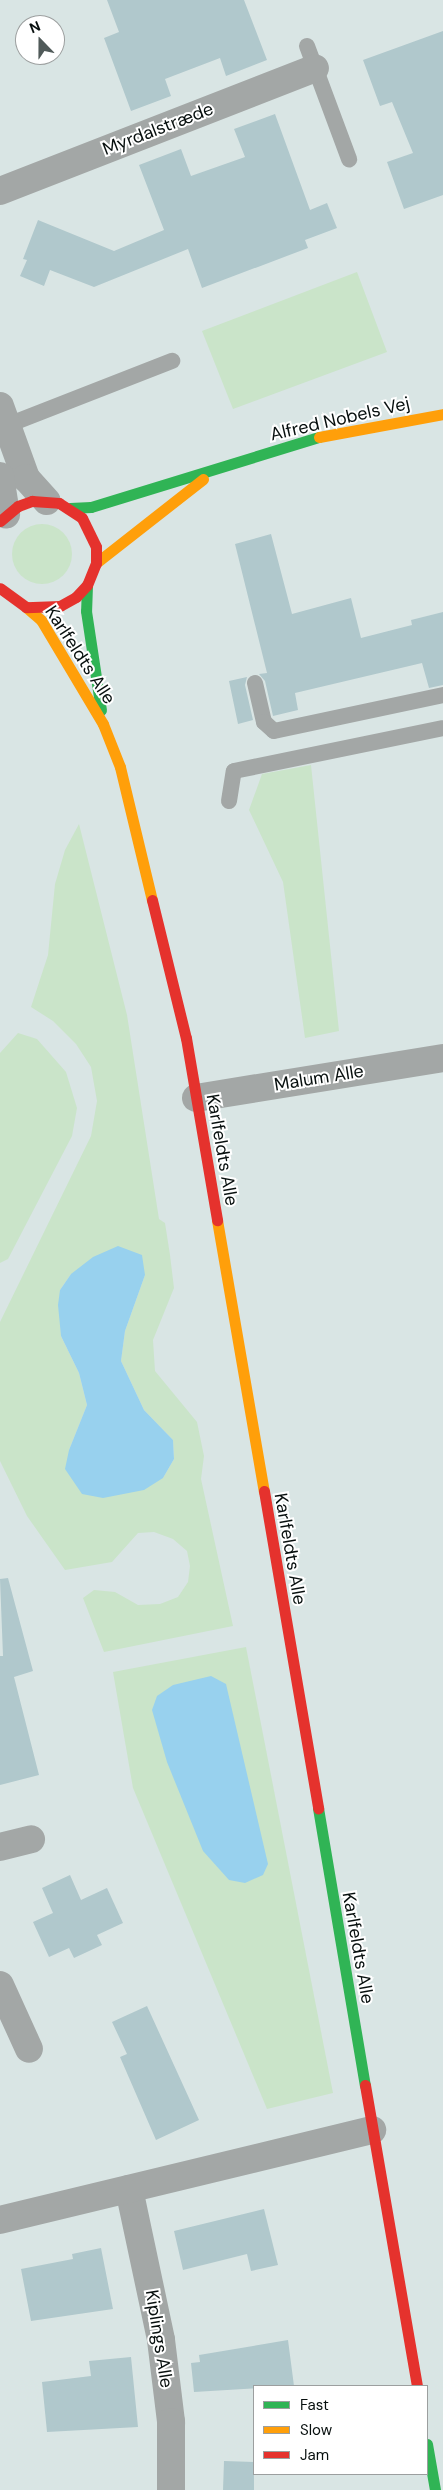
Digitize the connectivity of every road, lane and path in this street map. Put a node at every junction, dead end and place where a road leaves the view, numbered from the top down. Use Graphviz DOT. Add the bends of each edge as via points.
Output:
graph roads {
  1 [pos="311,57"];
  2 [pos="349,159"];
  3 [pos="0,191"];
  4 [pos="172,361"];
  5 [pos="443,414"];
  6 [pos="2,420"];
  7 [pos="217,469"];
  8 [pos="0,476"];
  9 [pos="58,505"];
  10 [pos="3,518"];
  11 [pos="96,562"];
  12 [pos="87,584"];
  13 [pos="0,588"];
  14 [pos="4,596"];
  15 [pos="26,607"];
  16 [pos="255,683"];
  17 [pos="443,695"];
  18 [pos="103,724"];
  19 [pos="443,728"];
  20 [pos="229,801"];
  21 [pos="443,1058"];
  22 [pos="196,1098"];
  23 [pos="31,1839"];
  24 [pos="0,1847"];
  25 [pos="0,1985"];
  26 [pos="29,2049"];
  27 [pos="372,2130"];
  28 [pos="129,2189"];
  29 [pos="0,2220"];
  30 [pos="417,2385"];
  31 [pos="428,2450"];
  32 [pos="171,2490"];
  33 [pos="435,2490"];
  1 -- 2 [label="lane"];
  1 -- 3 [label="street, Myrdalstræde"];
  4 -- 6 [label="lane"];
  5 -- 7 [label="street, Alfred Nobels Vej" via="316,438"];
  6 -- 9 [label="street" via="26,478"];
  7 -- 9 [label="street, Alfred Nobels Vej" via="91,507"];
  7 -- 11 [label="street, Alfred Nobels Vej"];
  8 -- 10 [label="street"];
  9 -- 10 [label="street, Alfred Nobels Vej" via="32,501"];
  9 -- 11 [label="street" via="91,532"];
  11 -- 12 [label="street"];
  12 -- 15 [label="street" via="76,597 60,606"];
  12 -- 18 [label="street, Karlfeldts Alle" via="86,611"];
  13 -- 14 [label="street"];
  14 -- 15 [label="street"];
  15 -- 18 [label="street, Karlfeldts Alle" via="41,620"];
  16 -- 17 [label="lane" via="264,722 274,732"];
  18 -- 22 [label="street, Karlfeldts Alle" via="127,790 186,1038"];
  19 -- 20 [label="lane" via="234,771"];
  21 -- 22 [label="street, Malum Alle"];
  22 -- 27 [label="street, Karlfeldts Alle"];
  23 -- 24 [label="street"];
  25 -- 26 [label="street"];
  27 -- 28 [label="street"];
  27 -- 30 [label="street, Karlfeldts Alle"];
  28 -- 29 [label="street"];
  28 -- 32 [label="street, Kiplings Alle" via="161,2340 172,2422"];
  31 -- 33 [label="street"];
}
